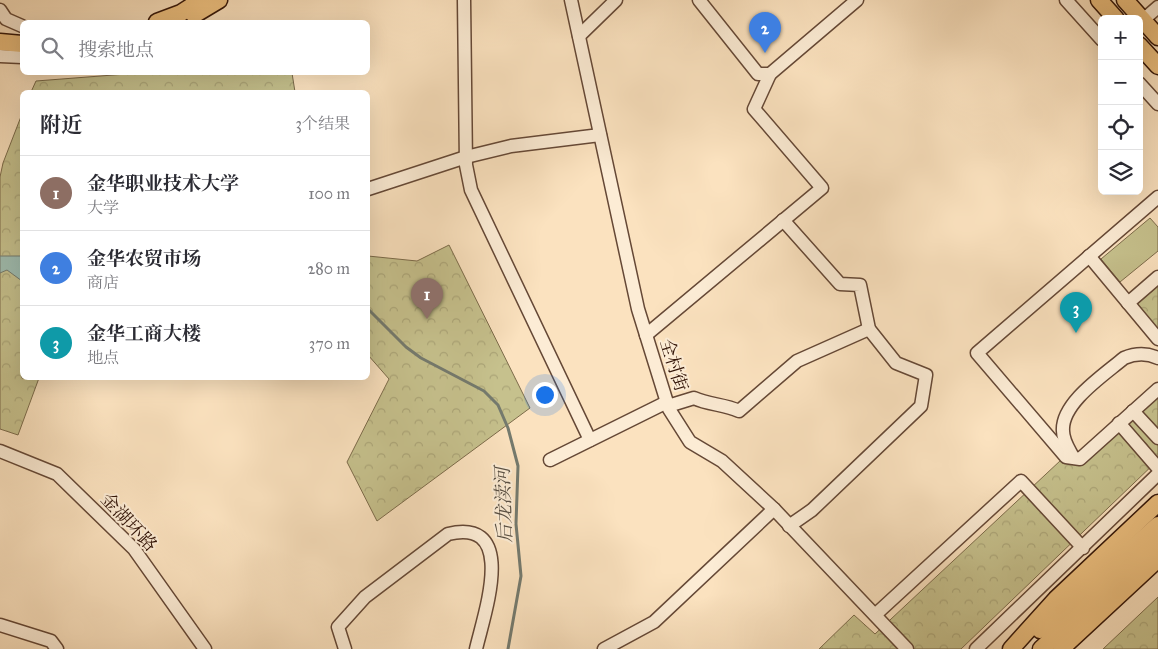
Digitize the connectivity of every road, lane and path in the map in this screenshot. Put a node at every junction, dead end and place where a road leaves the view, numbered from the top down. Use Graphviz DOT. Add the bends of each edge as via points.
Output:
graph roads {
  1 [pos="201,0"];
  2 [pos="219,0"];
  3 [pos="464,0"];
  4 [pos="571,0"];
  5 [pos="616,0"];
  6 [pos="698,0"];
  7 [pos="857,0"];
  8 [pos="1066,0"];
  9 [pos="1099,0"];
  10 [pos="1125,0"];
  11 [pos="1158,7"];
  12 [pos="0,10"];
  13 [pos="1112,15"];
  14 [pos="1138,15"];
  15 [pos="162,20"];
  16 [pos="184,20"];
  17 [pos="1143,20"];
  18 [pos="20,25"];
  19 [pos="0,32"];
  20 [pos="20,34"];
  21 [pos="579,36"];
  22 [pos="1098,36"];
  23 [pos="1158,37"];
  24 [pos="0,42"];
  25 [pos="20,44"];
  26 [pos="1143,49"];
  27 [pos="0,56"];
  28 [pos="20,57"];
  29 [pos="1158,66"];
  30 [pos="770,74"];
  31 [pos="1143,87"];
  32 [pos="1158,104"];
  33 [pos="600,135"];
  34 [pos="466,157"];
  35 [pos="370,187"];
  36 [pos="1158,197"];
  37 [pos="783,220"];
  38 [pos="1089,256"];
  39 [pos="1158,277"];
  40 [pos="1128,303"];
  41 [pos="868,329"];
  42 [pos="646,334"];
  43 [pos="1158,339"];
  44 [pos="1158,358"];
  45 [pos="1158,389"];
  46 [pos="667,404"];
  47 [pos="1133,411"];
  48 [pos="1119,424"];
  49 [pos="1158,438"];
  50 [pos="590,440"];
  51 [pos="0,451"];
  52 [pos="1074,458"];
  53 [pos="550,460"];
  54 [pos="1158,468"];
  55 [pos="1158,474"];
  56 [pos="1158,503"];
  57 [pos="774,509"];
  58 [pos="1158,525"];
  59 [pos="789,526"];
  60 [pos="1158,541"];
  61 [pos="1083,548"];
  62 [pos="1158,559"];
  63 [pos="875,615"];
  64 [pos="0,625"];
  65 [pos="57,649"];
  66 [pos="205,649"];
  67 [pos="345,649"];
  68 [pos="476,649"];
  69 [pos="604,649"];
  70 [pos="907,649"];
  71 [pos="976,649"];
  72 [pos="1011,649"];
  73 [pos="1019,649"];
  74 [pos="1041,649"];
  75 [pos="1061,649"];
  1 -- 15 [label="main road"];
  2 -- 16 [label="main road"];
  3 -- 34 [label="street"];
  4 -- 21 [label="street, 全村街"];
  5 -- 21 [label="street"];
  6 -- 30 [label="street" via="758,74"];
  7 -- 30 [label="street"];
  8 -- 22 [label="street"];
  9 -- 13 [label="main road"];
  10 -- 14 [label="main road"];
  11 -- 17 [label="street"];
  12 -- 18 [label="street" via="6,19"];
  17 -- 23 [label="main road"];
  19 -- 20 [label="main road"];
  21 -- 33 [label="street, 全村街"];
  24 -- 25 [label="main road"];
  26 -- 29 [label="main road"];
  27 -- 28 [label="street"];
  30 -- 37 [label="street" via="754,110 822,188"];
  31 -- 32 [label="street"];
  33 -- 34 [label="street" via="511,146"];
  33 -- 42 [label="street, 全村街"];
  34 -- 35 [label="street"];
  34 -- 50 [label="street" via="471,190"];
  36 -- 38 [label="street"];
  37 -- 41 [label="street" via="840,284 860,285"];
  37 -- 42 [label="street"];
  38 -- 40 [label="street"];
  38 -- 52 [label="street" via="977,353 1066,457"];
  39 -- 40 [label="street"];
  40 -- 43 [label="street"];
  41 -- 46 [label="street" via="797,361 739,411 694,398"];
  41 -- 59 [label="street" via="896,363 926,376 921,406 812,510"];
  42 -- 46 [label="street, 全村街"];
  44 -- 52 [label="street" via="1145,354 1124,358 1070,406 1062,430"];
  45 -- 47 [label="street"];
  46 -- 50 [label="street"];
  46 -- 57 [label="street, 全村街" via="690,442 722,461"];
  47 -- 48 [label="street"];
  47 -- 49 [label="street"];
  48 -- 52 [label="street" via="1080,459"];
  48 -- 54 [label="street"];
  50 -- 53 [label="street"];
  51 -- 66 [label="street, 金湖环路" via="57,474 134,549"];
  55 -- 61 [label="street"];
  56 -- 72 [label="main road" via="1056,599"];
  57 -- 59 [label="street, 全村街"];
  57 -- 69 [label="street" via="654,622"];
  58 -- 73 [label="main road"];
  59 -- 63 [label="street, 全村街"];
  60 -- 74 [label="main road"];
  61 -- 63 [label="street" via="1021,481"];
  61 -- 71 [label="street"];
  62 -- 75 [label="main road"];
  63 -- 70 [label="street, 全村街"];
  64 -- 65 [label="street" via="51,641"];
  67 -- 68 [label="street" via="338,627 365,597 448,534 464,530 480,537 492,556 493,571"];
}
